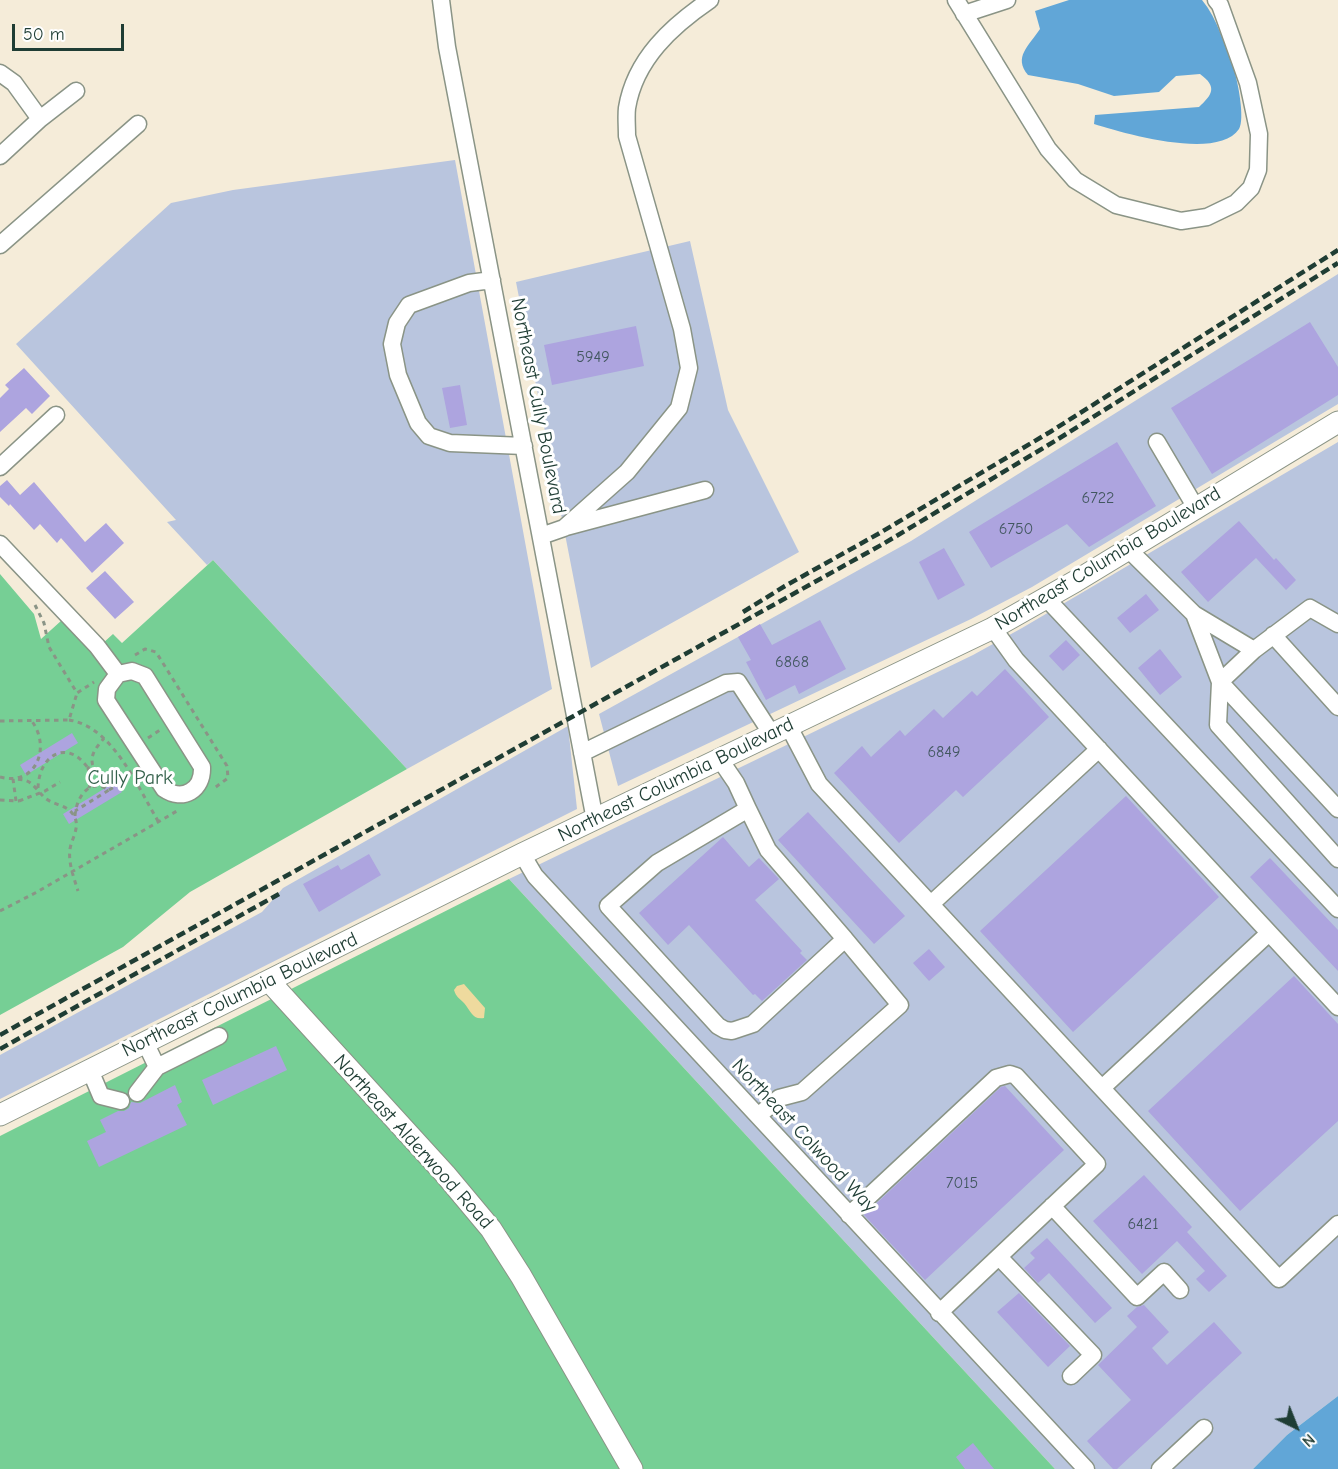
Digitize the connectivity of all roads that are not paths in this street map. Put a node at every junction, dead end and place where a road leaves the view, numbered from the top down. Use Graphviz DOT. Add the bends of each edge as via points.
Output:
graph roads {
  1 [pos="441,0"];
  2 [pos="711,0"];
  3 [pos="1007,0"];
  4 [pos="1216,0"];
  5 [pos="960,7"];
  6 [pos="0,73"];
  7 [pos="76,92"];
  8 [pos="40,119"];
  9 [pos="138,124"];
  10 [pos="0,156"];
  11 [pos="0,245"];
  12 [pos="492,280"];
  13 [pos="56,415"];
  14 [pos="1338,422"];
  15 [pos="1157,442"];
  16 [pos="524,446"];
  17 [pos="0,467"];
  18 [pos="705,490"];
  19 [pos="1196,508"];
  20 [pos="564,528"];
  21 [pos="541,536"];
  22 [pos="0,544"];
  23 [pos="1128,549"];
  24 [pos="1046,598"];
  25 [pos="1194,614"];
  26 [pos="1338,624"];
  27 [pos="993,628"];
  28 [pos="1273,635"];
  29 [pos="1254,650"];
  30 [pos="118,674"];
  31 [pos="1220,682"];
  32 [pos="1338,707"];
  33 [pos="780,729"];
  34 [pos="1099,749"];
  35 [pos="582,753"];
  36 [pos="719,758"];
  37 [pos="748,809"];
  38 [pos="1338,809"];
  39 [pos="595,820"];
  40 [pos="522,854"];
  41 [pos="1338,859"];
  42 [pos="931,904"];
  43 [pos="1338,909"];
  44 [pos="1269,933"];
  45 [pos="845,939"];
  46 [pos="269,981"];
  47 [pos="1338,1007"];
  48 [pos="219,1036"];
  49 [pos="145,1042"];
  50 [pos="157,1067"];
  51 [pos="90,1070"];
  52 [pos="1102,1088"];
  53 [pos="137,1093"];
  54 [pos="121,1101"];
  55 [pos="0,1115"];
  56 [pos="758,1116"];
  57 [pos="1052,1206"];
  58 [pos="849,1215"];
  59 [pos="1338,1224"];
  60 [pos="999,1257"];
  61 [pos="1180,1290"];
  62 [pos="939,1313"];
  63 [pos="1071,1376"];
  64 [pos="1204,1428"];
  65 [pos="632,1469"];
  66 [pos="1086,1469"];
  67 [pos="1160,1469"];
  1 -- 12 [label="street, Northeast Cully Boulevard"];
  2 -- 20 [label="street" via="688,15 652,50 634,82 627,109 627,135 682,329 689,368 680,408 627,472"];
  3 -- 5 [label="street"];
  4 -- 5 [label="street" via="1248,83 1259,134 1258,170 1251,189 1236,203 1207,217 1181,221 1116,205 1075,180 1048,149"];
  6 -- 8 [label="street" via="14,83"];
  7 -- 8 [label="street"];
  8 -- 10 [label="street"];
  9 -- 11 [label="street"];
  12 -- 16 [label="street, Northeast Cully Boulevard"];
  12 -- 16 [label="street" via="469,283 409,305 397,323 392,344 398,375 418,423 429,436 450,443"];
  13 -- 17 [label="street"];
  14 -- 19 [label="main road, Northeast Columbia Boulevard"];
  15 -- 19 [label="street"];
  16 -- 21 [label="street, Northeast Cully Boulevard"];
  18 -- 20 [label="street"];
  19 -- 23 [label="main road, Northeast Columbia Boulevard"];
  20 -- 21 [label="street"];
  21 -- 35 [label="street, Northeast Cully Boulevard"];
  22 -- 30 [label="street" via="97,646"];
  23 -- 24 [label="main road, Northeast Columbia Boulevard"];
  23 -- 25 [label="street"];
  24 -- 27 [label="main road, Northeast Columbia Boulevard"];
  24 -- 43 [label="street"];
  25 -- 29 [label="street"];
  25 -- 31 [label="street"];
  26 -- 28 [label="street" via="1310,608"];
  27 -- 33 [label="main road, Northeast Columbia Boulevard"];
  27 -- 34 [label="street" via="1016,660"];
  28 -- 29 [label="street"];
  28 -- 32 [label="street"];
  29 -- 31 [label="street"];
  30 -- 30 [label="street" via="107,689 106,700 164,789 177,795 191,792 201,781 202,767 175,722 145,676 132,671"];
  31 -- 38 [label="street"];
  31 -- 41 [label="street" via="1218,724"];
  33 -- 35 [label="street" via="738,682 726,683"];
  33 -- 36 [label="main road, Northeast Columbia Boulevard"];
  33 -- 42 [label="street" via="819,784"];
  34 -- 42 [label="street"];
  34 -- 44 [label="street"];
  35 -- 39 [label="street, Northeast Cully Boulevard"];
  36 -- 37 [label="street"];
  36 -- 39 [label="main road, Northeast Columbia Boulevard"];
  37 -- 45 [label="street" via="768,850"];
  37 -- 45 [label="street" via="657,863 608,906 718,1026 732,1031 753,1024"];
  39 -- 40 [label="main road, Northeast Columbia Boulevard"];
  40 -- 46 [label="main road, Northeast Columbia Boulevard"];
  40 -- 56 [label="street, Northeast Colwood Way" via="535,876"];
  42 -- 52 [label="street"];
  44 -- 47 [label="street"];
  44 -- 52 [label="street"];
  45 -- 56 [label="street" via="900,1005 802,1092 779,1098"];
  46 -- 49 [label="main road, Northeast Columbia Boulevard"];
  46 -- 65 [label="main road, Northeast Alderwood Road" via="457,1186 491,1229"];
  48 -- 50 [label="street"];
  49 -- 50 [label="street"];
  49 -- 51 [label="main road, Northeast Columbia Boulevard"];
  50 -- 53 [label="street"];
  51 -- 54 [label="street" via="101,1096"];
  51 -- 55 [label="main road, Northeast Columbia Boulevard"];
  52 -- 59 [label="street" via="1279,1279"];
  56 -- 58 [label="street, Northeast Colwood Way"];
  57 -- 58 [label="street" via="1097,1164 1010,1074 996,1078"];
  57 -- 60 [label="street"];
  57 -- 61 [label="street" via="1137,1297 1164,1272"];
  58 -- 62 [label="street, Northeast Colwood Way"];
  60 -- 62 [label="street"];
  60 -- 63 [label="street" via="1094,1355"];
  62 -- 66 [label="street, Northeast Colwood Way"];
  64 -- 67 [label="street"];
}
